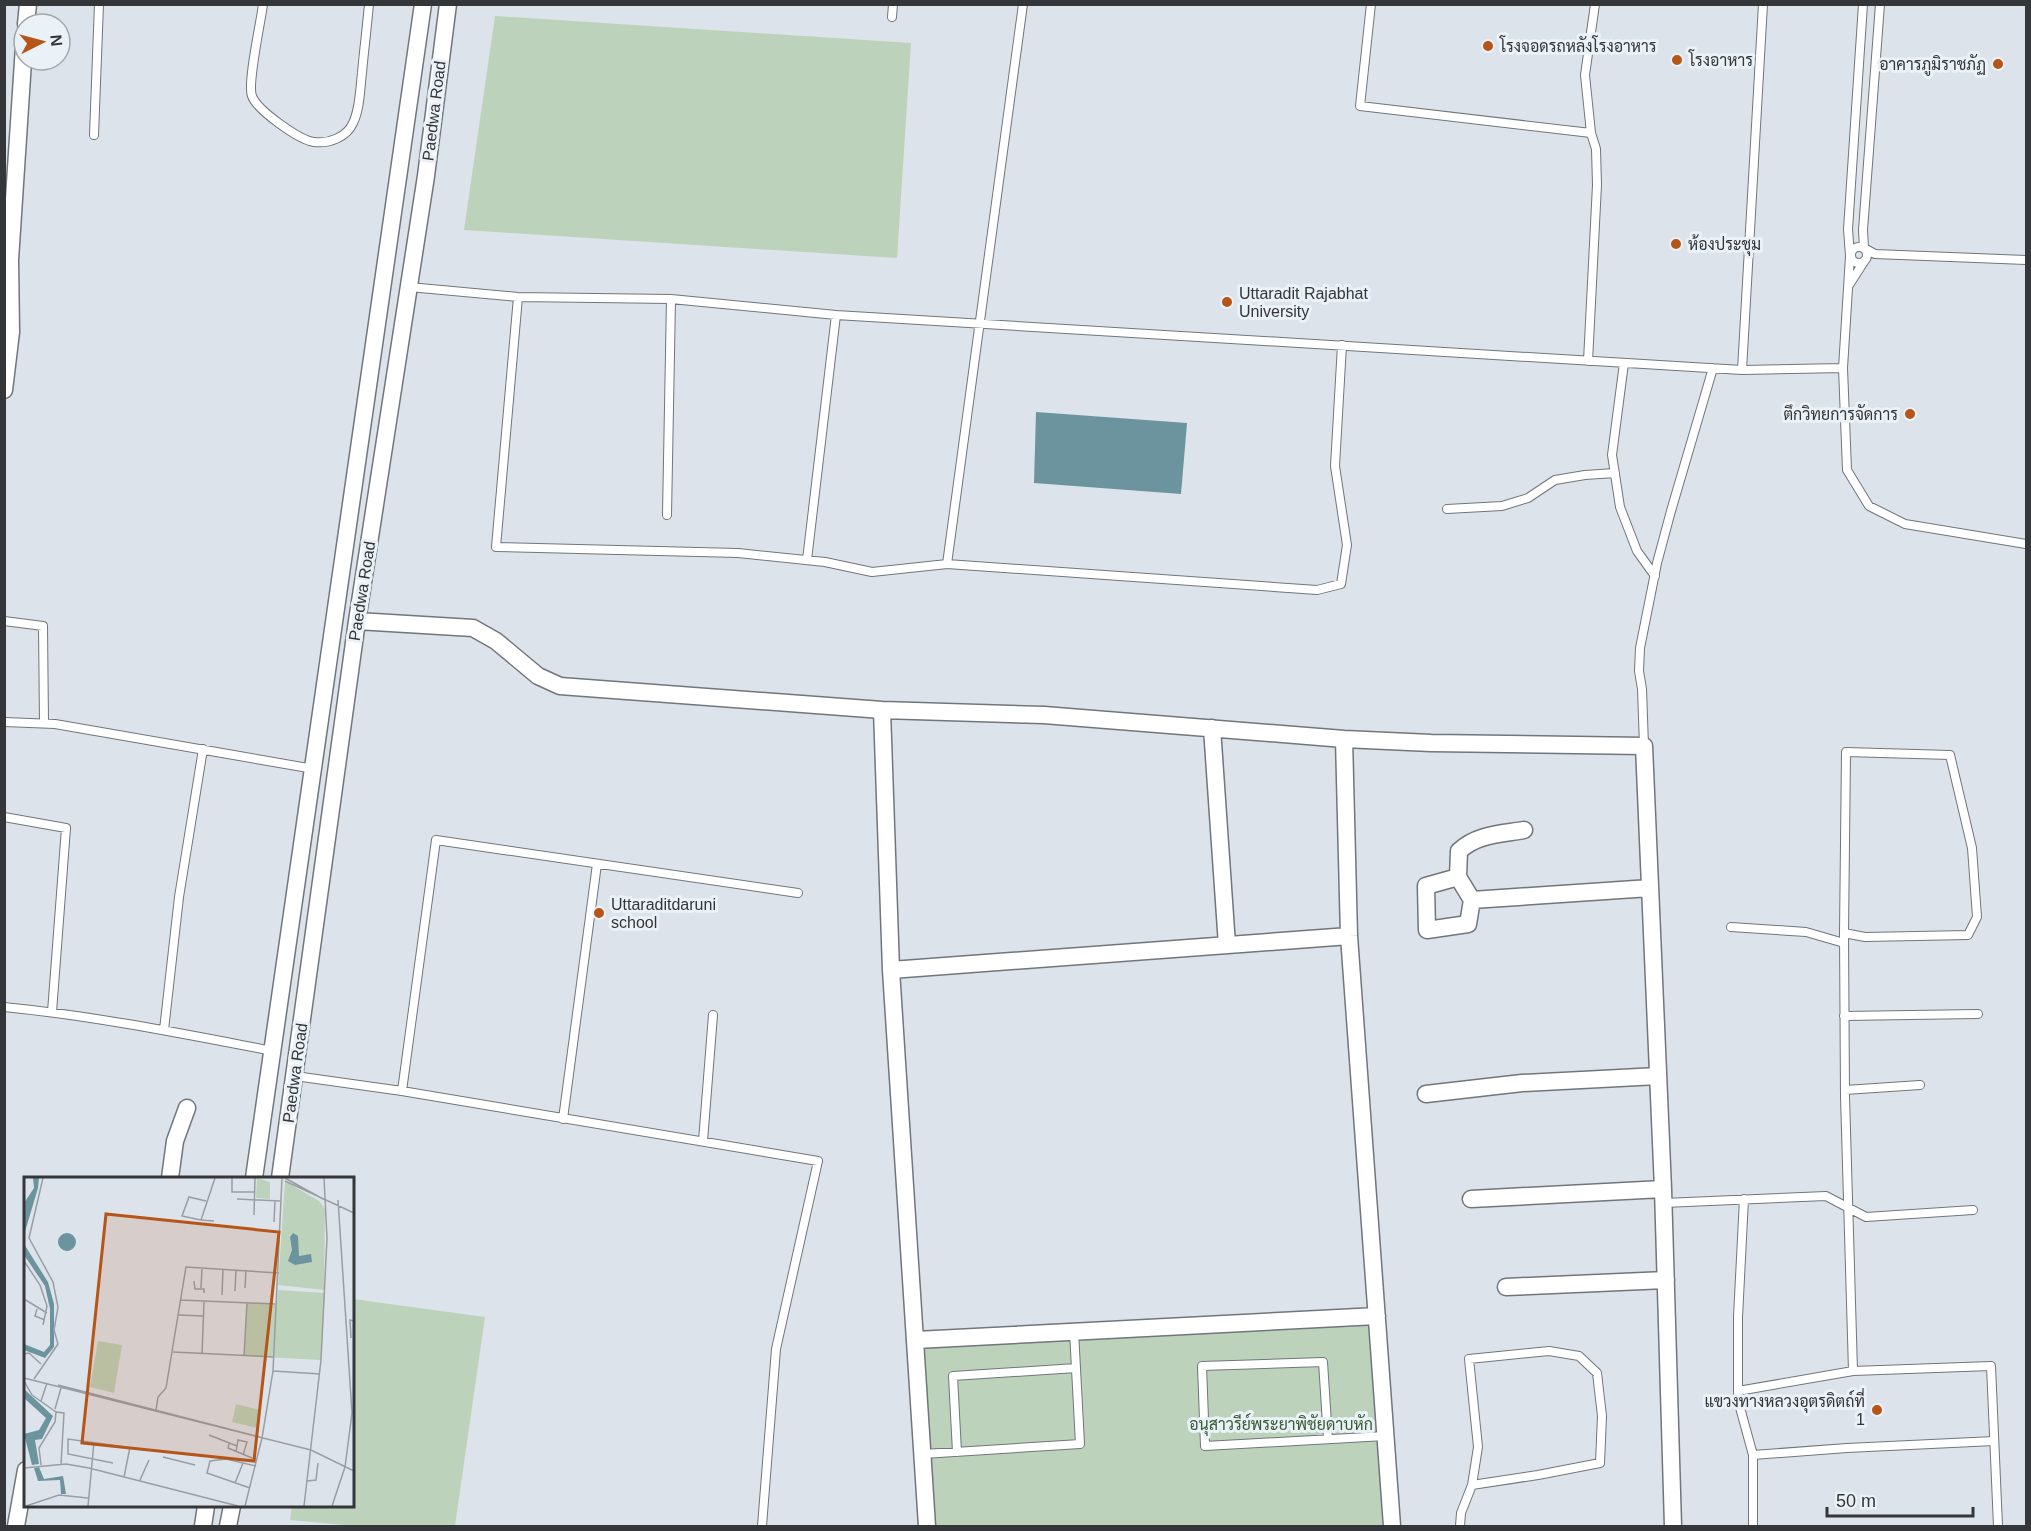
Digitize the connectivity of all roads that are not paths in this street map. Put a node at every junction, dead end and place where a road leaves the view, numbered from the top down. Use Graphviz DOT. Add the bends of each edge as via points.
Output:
graph roads {
  1 [pos="99,4"];
  2 [pos="263,4"];
  3 [pos="369,4"];
  4 [pos="423,4"];
  5 [pos="448,4"];
  6 [pos="893,4"];
  7 [pos="1023,4"];
  8 [pos="1371,4"];
  9 [pos="1595,4"];
  10 [pos="1763,4"];
  11 [pos="1863,4"];
  12 [pos="1880,4"];
  13 [pos="892,17"];
  14 [pos="19,72"];
  15 [pos="12,105"];
  16 [pos="1591,133"];
  17 [pos="94,135"];
  18 [pos="400,172"];
  19 [pos="426,176"];
  20 [pos="1864,248"];
  21 [pos="1875,254"];
  22 [pos="1850,256"];
  23 [pos="2026,260"];
  24 [pos="1865,261"];
  25 [pos="1849,285"];
  26 [pos="409,287"];
  27 [pos="518,297"];
  28 [pos="671,299"];
  29 [pos="836,315"];
  30 [pos="981,323"];
  31 [pos="1342,345"];
  32 [pos="1588,361"];
  33 [pos="1624,363"];
  34 [pos="1713,368"];
  35 [pos="1843,368"];
  36 [pos="1742,370"];
  37 [pos="4,390"];
  38 [pos="1615,473"];
  39 [pos="1448,509"];
  40 [pos="667,515"];
  41 [pos="2026,544"];
  42 [pos="807,560"];
  43 [pos="947,564"];
  44 [pos="1655,576"];
  45 [pos="4,621"];
  46 [pos="357,621"];
  47 [pos="882,710"];
  48 [pos="4,722"];
  49 [pos="44,723"];
  50 [pos="1212,728"];
  51 [pos="1344,739"];
  52 [pos="1644,746"];
  53 [pos="203,749"];
  54 [pos="314,769"];
  55 [pos="4,817"];
  56 [pos="1524,830"];
  57 [pos="597,864"];
  58 [pos="1458,877"];
  59 [pos="1650,888"];
  60 [pos="798,893"];
  61 [pos="1472,900"];
  62 [pos="1731,927"];
  63 [pos="1844,933"];
  64 [pos="1349,936"];
  65 [pos="1844,943"];
  66 [pos="1227,945"];
  67 [pos="891,970"];
  68 [pos="4,1007"];
  69 [pos="52,1012"];
  70 [pos="1978,1014"];
  71 [pos="713,1015"];
  72 [pos="1844,1016"];
  73 [pos="164,1030"];
  74 [pos="274,1051"];
  75 [pos="295,1076"];
  76 [pos="1658,1076"];
  77 [pos="1920,1085"];
  78 [pos="1845,1090"];
  79 [pos="402,1091"];
  80 [pos="1426,1094"];
  81 [pos="187,1108"];
  82 [pos="563,1119"];
  83 [pos="703,1141"];
  84 [pos="170,1177"];
  85 [pos="254,1177"];
  86 [pos="280,1177"];
  87 [pos="1663,1196"];
  88 [pos="1471,1199"];
  89 [pos="1744,1199"];
  90 [pos="1848,1206"];
  91 [pos="1973,1210"];
  92 [pos="1666,1280"];
  93 [pos="1506,1287"];
  94 [pos="1377,1316"];
  95 [pos="1074,1331"];
  96 [pos="916,1340"];
  97 [pos="1076,1368"];
  98 [pos="1853,1371"];
  99 [pos="1738,1391"];
  100 [pos="1385,1436"];
  101 [pos="1328,1439"];
  102 [pos="1994,1441"];
  103 [pos="957,1452"];
  104 [pos="923,1454"];
  105 [pos="1754,1455"];
  106 [pos="24,1481"];
  107 [pos="1472,1485"];
  108 [pos="206,1507"];
  109 [pos="231,1507"];
  110 [pos="16,1527"];
  111 [pos="202,1527"];
  112 [pos="228,1527"];
  113 [pos="762,1527"];
  114 [pos="927,1527"];
  115 [pos="1392,1527"];
  116 [pos="1460,1527"];
  117 [pos="1673,1527"];
  118 [pos="1753,1527"];
  119 [pos="1998,1527"];
  1 -- 17 [label="lane"];
  2 -- 3 [label="lane" via="252,95 266,113 314,142 346,135 354,122"];
  4 -- 18 [label="street"];
  5 -- 19 [label="street, Paedwa Road"];
  6 -- 13 [label="lane"];
  7 -- 30 [label="lane"];
  8 -- 16 [label="lane" via="1360,106"];
  9 -- 16 [label="lane" via="1585,75"];
  10 -- 36 [label="lane"];
  11 -- 22 [label="lane" via="1848,229"];
  12 -- 20 [label="lane"];
  14 -- 15 [label="street"];
  15 -- 37 [label="street" via="11,332"];
  16 -- 32 [label="lane" via="1596,149 1597,185"];
  18 -- 19 [label="street"];
  18 -- 54 [label="street"];
  19 -- 26 [label="street, Paedwa Road"];
  20 -- 21 [label="lane"];
  20 -- 22 [label="lane" via="1854,249"];
  20 -- 24 [label="lane" via="1868,255"];
  21 -- 23 [label="lane"];
  21 -- 24 [label="lane"];
  22 -- 24 [label="lane" via="1854,262"];
  22 -- 25 [label="lane"];
  24 -- 25 [label="lane"];
  25 -- 35 [label="lane"];
  26 -- 27 [label="lane"];
  26 -- 46 [label="street, Paedwa Road"];
  27 -- 28 [label="lane"];
  27 -- 42 [label="lane" via="496,548 738,553"];
  28 -- 29 [label="lane"];
  28 -- 40 [label="lane"];
  29 -- 30 [label="lane"];
  29 -- 42 [label="lane"];
  30 -- 31 [label="lane"];
  30 -- 43 [label="lane"];
  31 -- 32 [label="lane"];
  31 -- 43 [label="lane" via="1335,466 1347,545 1341,584 1317,590"];
  32 -- 33 [label="lane"];
  33 -- 34 [label="lane"];
  33 -- 38 [label="lane" via="1612,455"];
  34 -- 36 [label="lane"];
  34 -- 44 [label="lane"];
  35 -- 36 [label="lane"];
  35 -- 41 [label="lane" via="1847,470 1869,506 1905,524"];
  38 -- 39 [label="lane" via="1555,480 1528,498 1502,506"];
  38 -- 44 [label="lane" via="1628,529"];
  42 -- 43 [label="lane" via="872,572"];
  44 -- 52 [label="lane" via="1640,648"];
  45 -- 49 [label="lane" via="43,626"];
  46 -- 47 [label="street" via="473,628 496,641 538,676 560,686"];
  46 -- 75 [label="street, Paedwa Road"];
  47 -- 50 [label="street" via="1044,715"];
  47 -- 67 [label="street"];
  48 -- 49 [label="lane"];
  49 -- 53 [label="lane"];
  50 -- 51 [label="street"];
  50 -- 66 [label="street"];
  51 -- 52 [label="street"];
  51 -- 64 [label="street"];
  52 -- 59 [label="street"];
  53 -- 54 [label="lane"];
  53 -- 73 [label="lane" via="179,897"];
  54 -- 74 [label="street"];
  55 -- 69 [label="lane" via="66,828"];
  56 -- 58 [label="street" via="1468,842 1459,851"];
  57 -- 60 [label="lane"];
  57 -- 79 [label="lane" via="436,840"];
  57 -- 82 [label="lane"];
  58 -- 61 [label="street"];
  58 -- 61 [label="street" via="1426,886 1427,930 1468,924"];
  59 -- 61 [label="street"];
  59 -- 76 [label="street"];
  62 -- 65 [label="lane" via="1806,932"];
  63 -- 63 [label="lane" via="1846,752 1950,755 1972,848 1977,917 1968,935 1865,937"];
  63 -- 65 [label="lane"];
  64 -- 66 [label="street"];
  64 -- 94 [label="street"];
  65 -- 72 [label="lane"];
  66 -- 67 [label="street"];
  67 -- 96 [label="street"];
  68 -- 69 [label="lane"];
  69 -- 73 [label="lane"];
  70 -- 72 [label="lane"];
  71 -- 83 [label="lane"];
  72 -- 78 [label="lane"];
  73 -- 74 [label="lane"];
  74 -- 85 [label="street"];
  75 -- 79 [label="lane"];
  75 -- 86 [label="street, Paedwa Road"];
  76 -- 80 [label="street" via="1522,1083"];
  76 -- 87 [label="street"];
  77 -- 78 [label="lane"];
  78 -- 90 [label="lane"];
  79 -- 82 [label="lane"];
  81 -- 84 [label="street" via="175,1141"];
  82 -- 83 [label="lane"];
  83 -- 113 [label="lane" via="818,1161 776,1349"];
  87 -- 88 [label="street"];
  87 -- 89 [label="lane"];
  87 -- 92 [label="street"];
  89 -- 90 [label="lane" via="1826,1196"];
  89 -- 99 [label="lane"];
  90 -- 91 [label="lane" via="1866,1217"];
  90 -- 98 [label="lane"];
  92 -- 93 [label="street"];
  92 -- 117 [label="street"];
  94 -- 95 [label="street"];
  94 -- 100 [label="street"];
  95 -- 96 [label="street"];
  95 -- 97 [label="lane"];
  96 -- 104 [label="street"];
  97 -- 103 [label="lane" via="1080,1444"];
  97 -- 103 [label="lane" via="953,1376"];
  98 -- 99 [label="lane"];
  98 -- 102 [label="lane" via="1991,1366"];
  99 -- 105 [label="lane"];
  100 -- 101 [label="lane"];
  100 -- 115 [label="street"];
  101 -- 101 [label="lane" via="1205,1446 1202,1366 1323,1362"];
  102 -- 105 [label="lane"];
  102 -- 119 [label="lane"];
  103 -- 104 [label="lane"];
  104 -- 114 [label="street"];
  105 -- 118 [label="lane"];
  106 -- 110 [label="street"];
  107 -- 107 [label="lane" via="1478,1447 1469,1359 1549,1351 1579,1356 1597,1373 1602,1416 1600,1463"];
  107 -- 116 [label="lane" via="1461,1512"];
  108 -- 111 [label="street"];
  109 -- 112 [label="street"];
}
